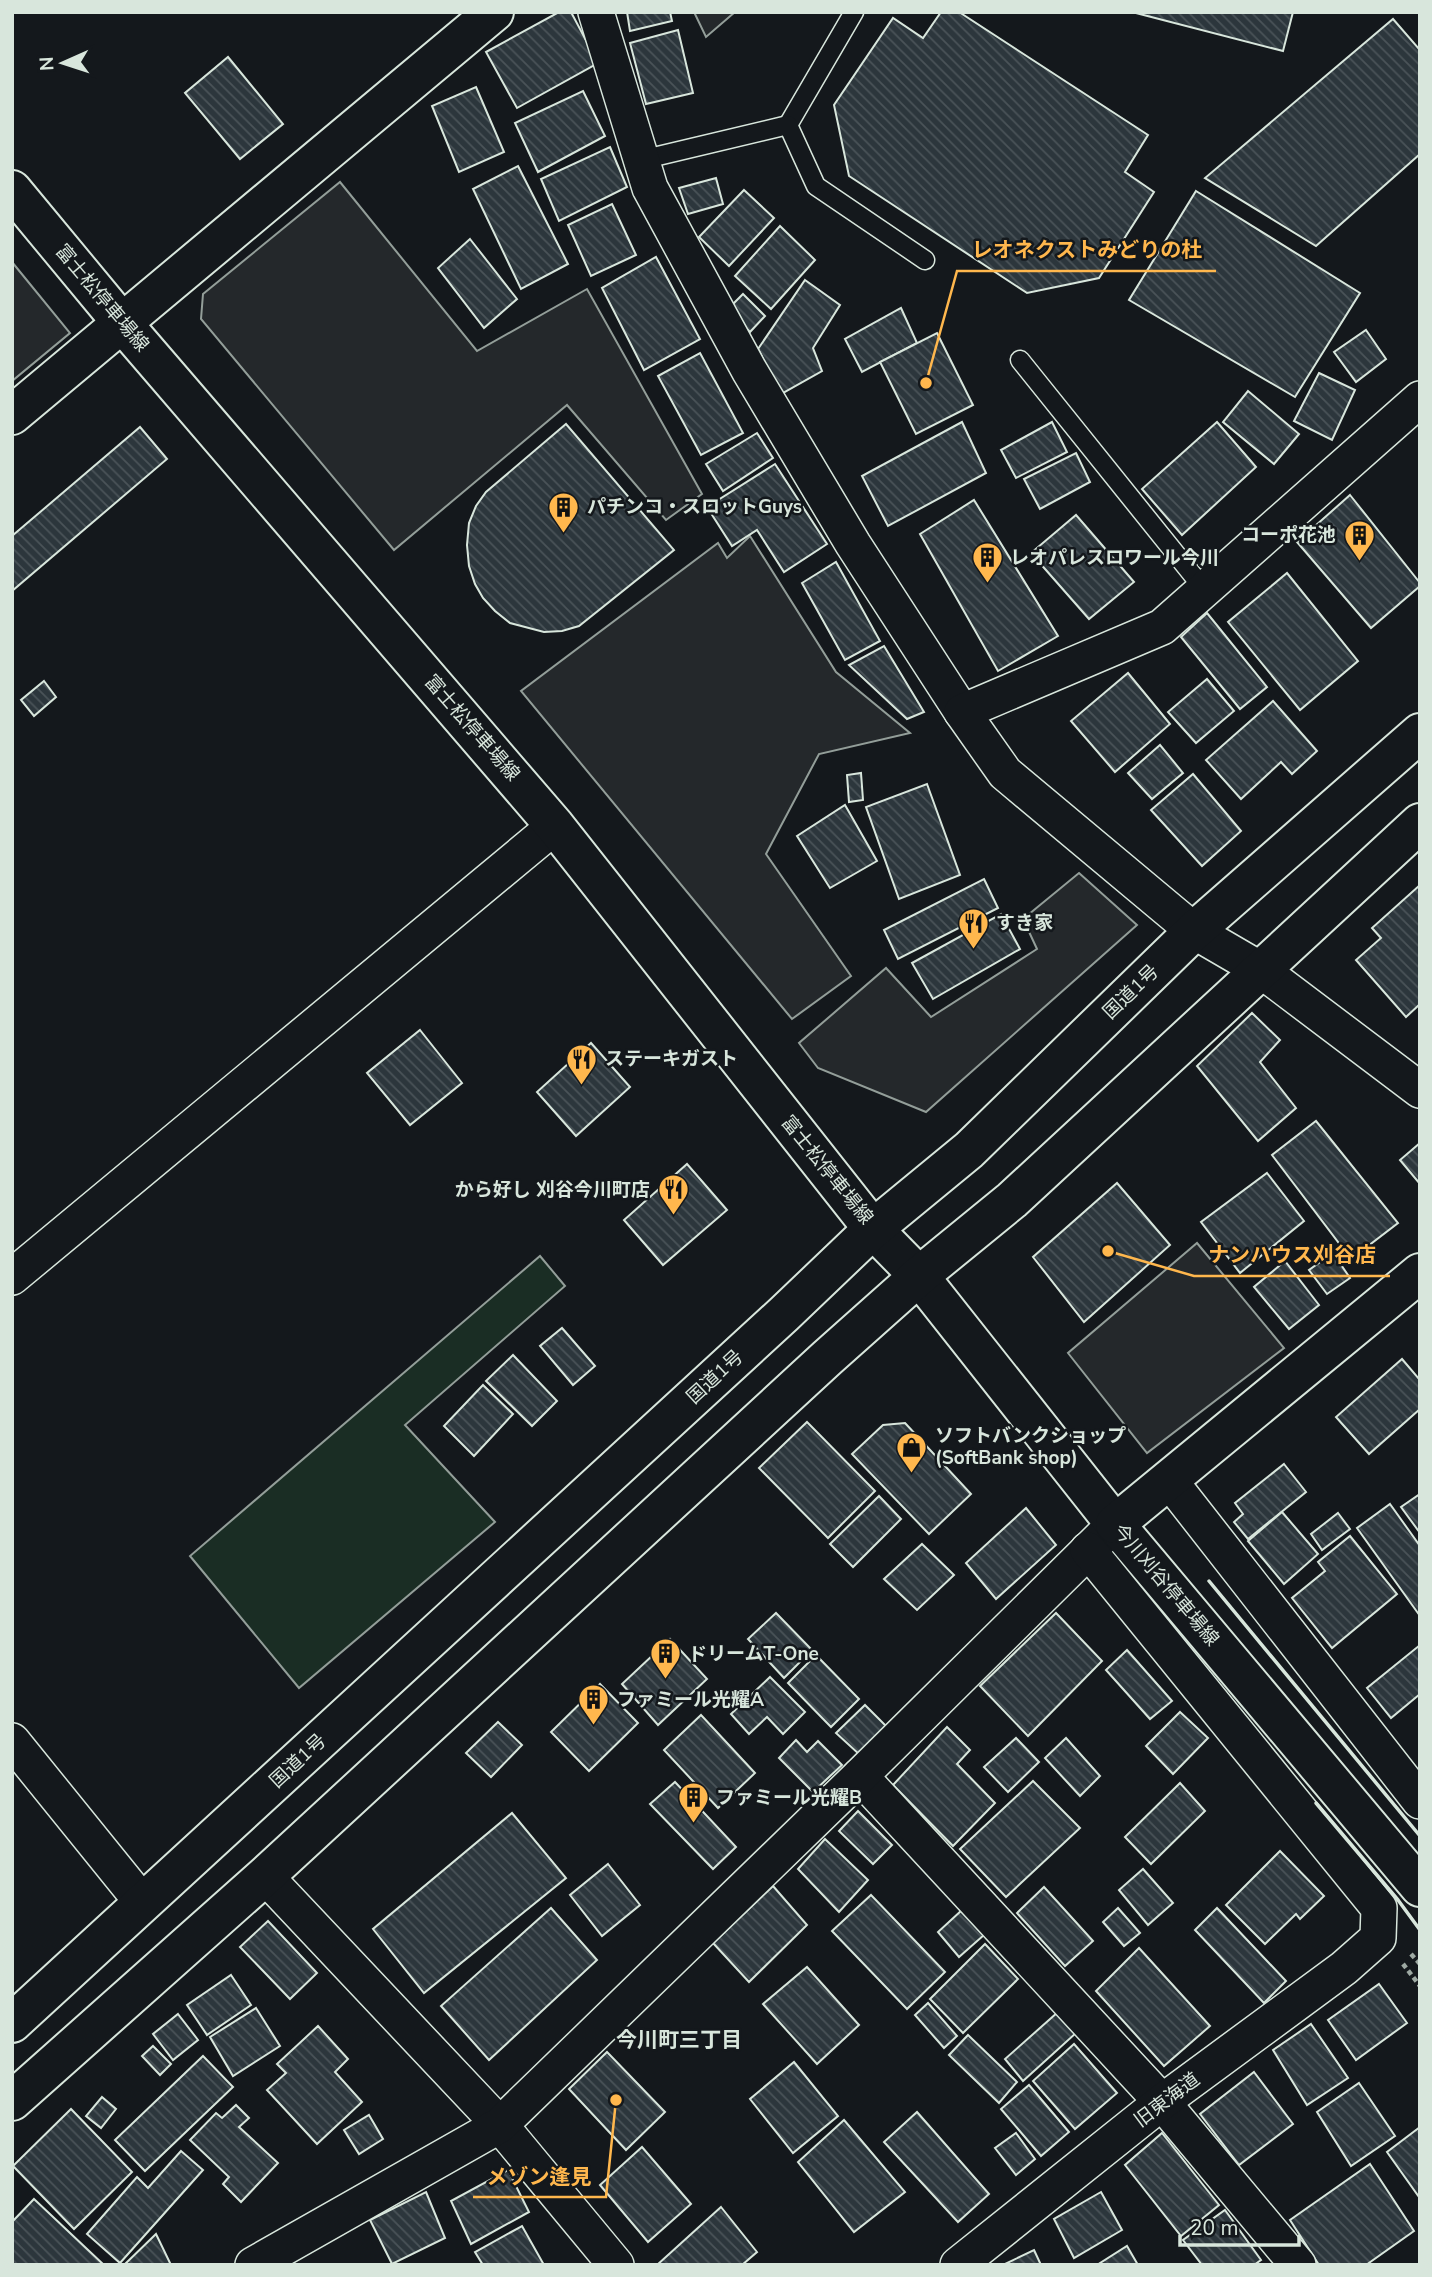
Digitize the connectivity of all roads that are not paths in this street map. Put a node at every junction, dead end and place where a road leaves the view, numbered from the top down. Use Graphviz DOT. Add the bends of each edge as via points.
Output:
graph roads {
  1 [pos="494,12"];
  2 [pos="596,12"];
  3 [pos="854,12"];
  4 [pos="788,125"];
  5 [pos="641,160"];
  6 [pos="12,190"];
  7 [pos="925,260"];
  8 [pos="123,324"];
  9 [pos="1020,360"];
  10 [pos="1420,399"];
  11 [pos="12,415"];
  12 [pos="1204,589"];
  13 [pos="962,712"];
  14 [pos="1420,733"];
  15 [pos="1420,823"];
  16 [pos="555,826"];
  17 [pos="1194,931"];
  18 [pos="1261,970"];
  19 [pos="1420,1090"];
  20 [pos="873,1229"];
  21 [pos="919,1276"];
  22 [pos="12,1277"];
  23 [pos="1416,1286"];
  24 [pos="1169,1480"];
  25 [pos="1115,1524"];
  26 [pos="1088,1550"];
  27 [pos="12,1741"];
  28 [pos="860,1776"];
  29 [pos="1420,1801"];
  30 [pos="265,1876"];
  31 [pos="1420,1887"];
  32 [pos="143,1903"];
  33 [pos="12,2023"];
  34 [pos="12,2101"];
  35 [pos="1162,2102"];
  36 [pos="500,2125"];
  37 [pos="253,2265"];
  38 [pos="617,2265"];
  39 [pos="958,2265"];
  40 [pos="1298,2265"];
  1 -- 8 [label="main road"];
  2 -- 5 [label="street"];
  3 -- 4 [label="lane"];
  4 -- 5 [label="lane"];
  4 -- 7 [label="lane" via="816,186"];
  5 -- 13 [label="street" via="650,188 749,370 853,544"];
  6 -- 8 [label="main road, 富士松停車場線"];
  8 -- 11 [label="main road"];
  8 -- 16 [label="main road, 富士松停車場線"];
  9 -- 12 [label="lane"];
  10 -- 12 [label="street"];
  12 -- 13 [label="street" via="1162,627"];
  13 -- 17 [label="street" via="1004,773"];
  14 -- 17 [label="main road, 国道1号"];
  15 -- 18 [label="main road"];
  16 -- 20 [label="main road, 富士松停車場線"];
  16 -- 22 [label="street"];
  17 -- 18 [label="street"];
  17 -- 20 [label="main road, 国道1号" via="969,1150"];
  18 -- 19 [label="street"];
  18 -- 21 [label="main road" via="1012,1200"];
  20 -- 21 [label="main road, 富士松停車場線"];
  20 -- 32 [label="main road, 国道1号"];
  21 -- 25 [label="main road, 今川刈谷停車場線"];
  21 -- 30 [label="main road"];
  23 -- 24 [label="main road"];
  24 -- 25 [label="main road"];
  24 -- 29 [label="street"];
  25 -- 26 [label="street"];
  25 -- 31 [label="main road, 今川刈谷停車場線"];
  26 -- 28 [label="street"];
  26 -- 35 [label="street, 旧東海道" via="1379,1908 1378,1938"];
  27 -- 32 [label="street"];
  28 -- 35 [label="street"];
  28 -- 36 [label="street"];
  30 -- 34 [label="main road"];
  30 -- 36 [label="street"];
  32 -- 33 [label="main road, 国道1号"];
  35 -- 39 [label="street, 旧東海道"];
  35 -- 40 [label="street"];
  36 -- 37 [label="street"];
  36 -- 38 [label="street"];
}
